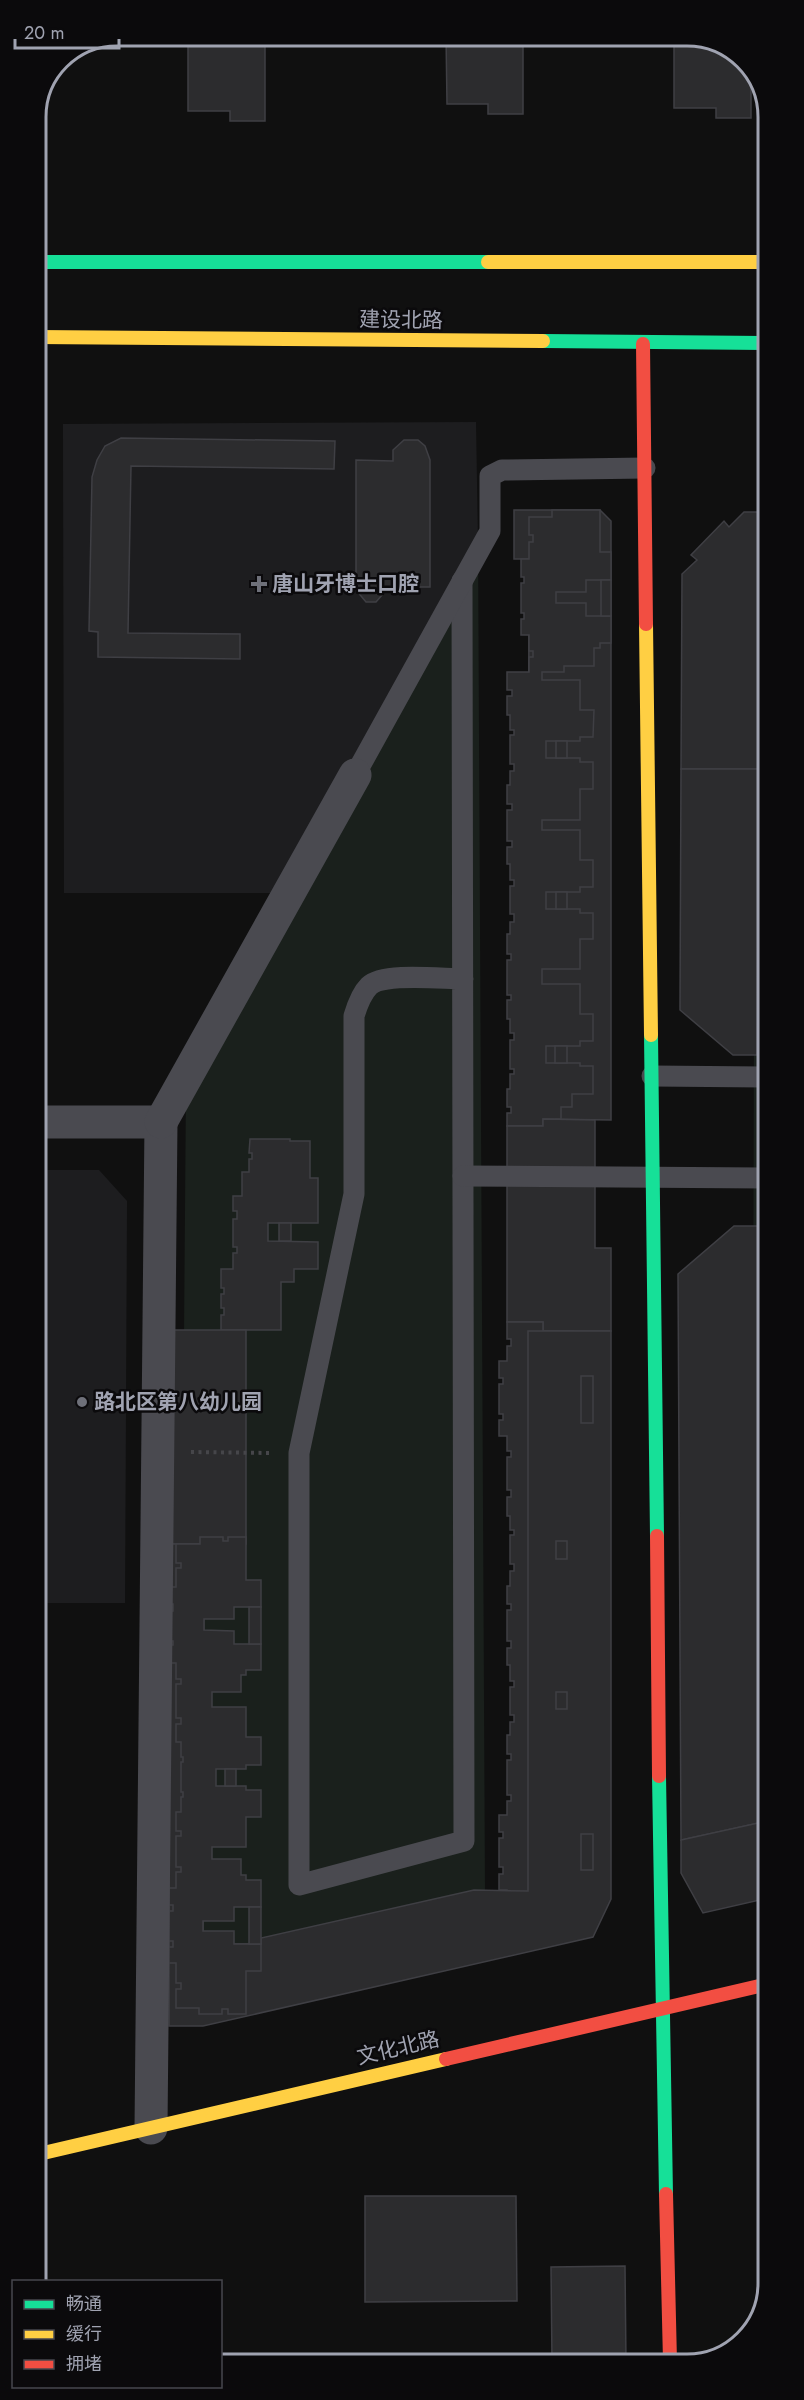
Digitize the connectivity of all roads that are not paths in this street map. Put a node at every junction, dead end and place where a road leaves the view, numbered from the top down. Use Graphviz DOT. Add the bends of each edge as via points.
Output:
graph roads {
  1 [pos="47,262"];
  2 [pos="758,262"];
  3 [pos="47,338"];
  4 [pos="758,343"];
  5 [pos="643,344"];
  6 [pos="645,468"];
  7 [pos="462,581"];
  8 [pos="355,775"];
  9 [pos="463,979"];
  10 [pos="652,1076"];
  11 [pos="758,1077"];
  12 [pos="47,1122"];
  13 [pos="161,1122"];
  14 [pos="463,1176"];
  15 [pos="653,1176"];
  16 [pos="758,1178"];
  17 [pos="758,1986"];
  18 [pos="662,2008"];
  19 [pos="151,2128"];
  20 [pos="47,2152"];
  21 [pos="670,2354"];
  1 -- 2 [label="street"];
  3 -- 5 [label="street, 建设北路"];
  4 -- 5 [label="street, 建设北路"];
  5 -- 6 [label="street"];
  6 -- 7 [label="lane" via="502,470 490,476 490,531"];
  6 -- 10 [label="street"];
  7 -- 8 [label="lane"];
  7 -- 9 [label="lane"];
  8 -- 13 [label="street"];
  9 -- 14 [label="lane"];
  9 -- 14 [label="lane" via="385,978 369,985 354,1016 354,1194 299,1453 299,1885 464,1841"];
  10 -- 11 [label="lane"];
  10 -- 15 [label="street"];
  12 -- 13 [label="street"];
  13 -- 19 [label="street"];
  14 -- 15 [label="lane"];
  15 -- 16 [label="lane"];
  15 -- 18 [label="street"];
  17 -- 18 [label="street, 文化北路"];
  18 -- 19 [label="street, 文化北路"];
  18 -- 21 [label="street"];
  19 -- 20 [label="street, 文化北路"];
}
